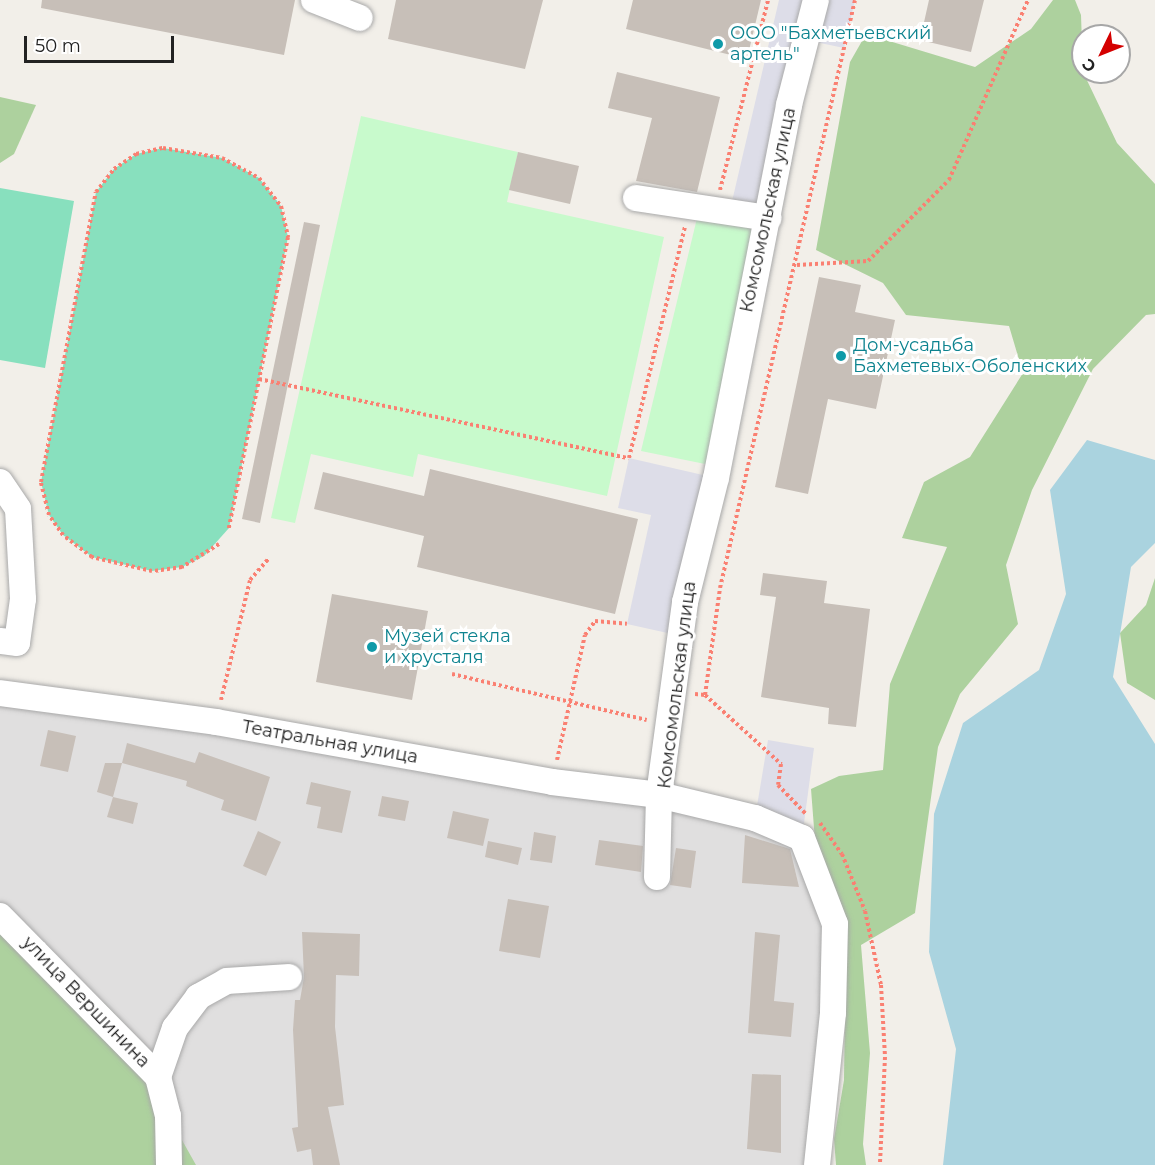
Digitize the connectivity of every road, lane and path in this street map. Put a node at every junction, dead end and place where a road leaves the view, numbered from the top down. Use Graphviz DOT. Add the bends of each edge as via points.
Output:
graph roads {
  1 [pos="314,0"];
  2 [pos="768,0"];
  3 [pos="816,0"];
  4 [pos="855,0"];
  5 [pos="1028,0"];
  6 [pos="360,18"];
  7 [pos="636,198"];
  8 [pos="690,205"];
  9 [pos="715,208"];
  10 [pos="768,218"];
  11 [pos="797,265"];
  12 [pos="259,380"];
  13 [pos="0,482"];
  14 [pos="229,528"];
  15 [pos="219,544"];
  16 [pos="268,559"];
  17 [pos="627,624"];
  18 [pos="0,641"];
  19 [pos="452,674"];
  20 [pos="0,693"];
  21 [pos="705,695"];
  22 [pos="570,702"];
  23 [pos="216,722"];
  24 [pos="669,725"];
  25 [pos="552,782"];
  26 [pos="659,795"];
  27 [pos="657,877"];
  28 [pos="0,916"];
  29 [pos="289,977"];
  30 [pos="158,1077"];
  31 [pos="170,1165"];
  32 [pos="817,1165"];
  1 -- 6 [label="street"];
  2 -- 9 [label="path"];
  3 -- 10 [label="street, Комсомольская улица" via="789,105"];
  4 -- 11 [label="path"];
  5 -- 11 [label="path" via="949,180 868,261"];
  7 -- 8 [label="street"];
  8 -- 9 [label="street"];
  8 -- 12 [label="path" via="629,458"];
  9 -- 10 [label="street"];
  10 -- 24 [label="street, Комсомольская улица" via="716,478 685,602"];
  11 -- 21 [label="path" via="720,588"];
  12 -- 14 [label="path"];
  12 -- 15 [label="path" via="288,237 281,206 259,178 222,158 163,148 136,154 114,169 96,192 41,482 54,522 92,557 152,570 182,567"];
  13 -- 18 [label="street" via="18,509 23,599 17,642"];
  16 -- 23 [label="path" via="250,580"];
  17 -- 22 [label="path" via="595,621 585,635"];
  19 -- 22 [label="path"];
  20 -- 23 [label="street, Театральная улица"];
  22 -- 24 [label="path"];
  22 -- 25 [label="path"];
  23 -- 25 [label="street, Театральная улица"];
  24 -- 26 [label="street, Комсомольская улица"];
  25 -- 26 [label="street, Театральная улица"];
  26 -- 27 [label="street"];
  26 -- 32 [label="street, Комсомольская улица" via="755,818 802,838 819,875 835,924 833,1012"];
  28 -- 30 [label="street, улица Вершинина"];
  29 -- 30 [label="street" via="227,981 198,997 175,1028"];
  30 -- 31 [label="street, улица Вершинина" via="168,1116"];
}
